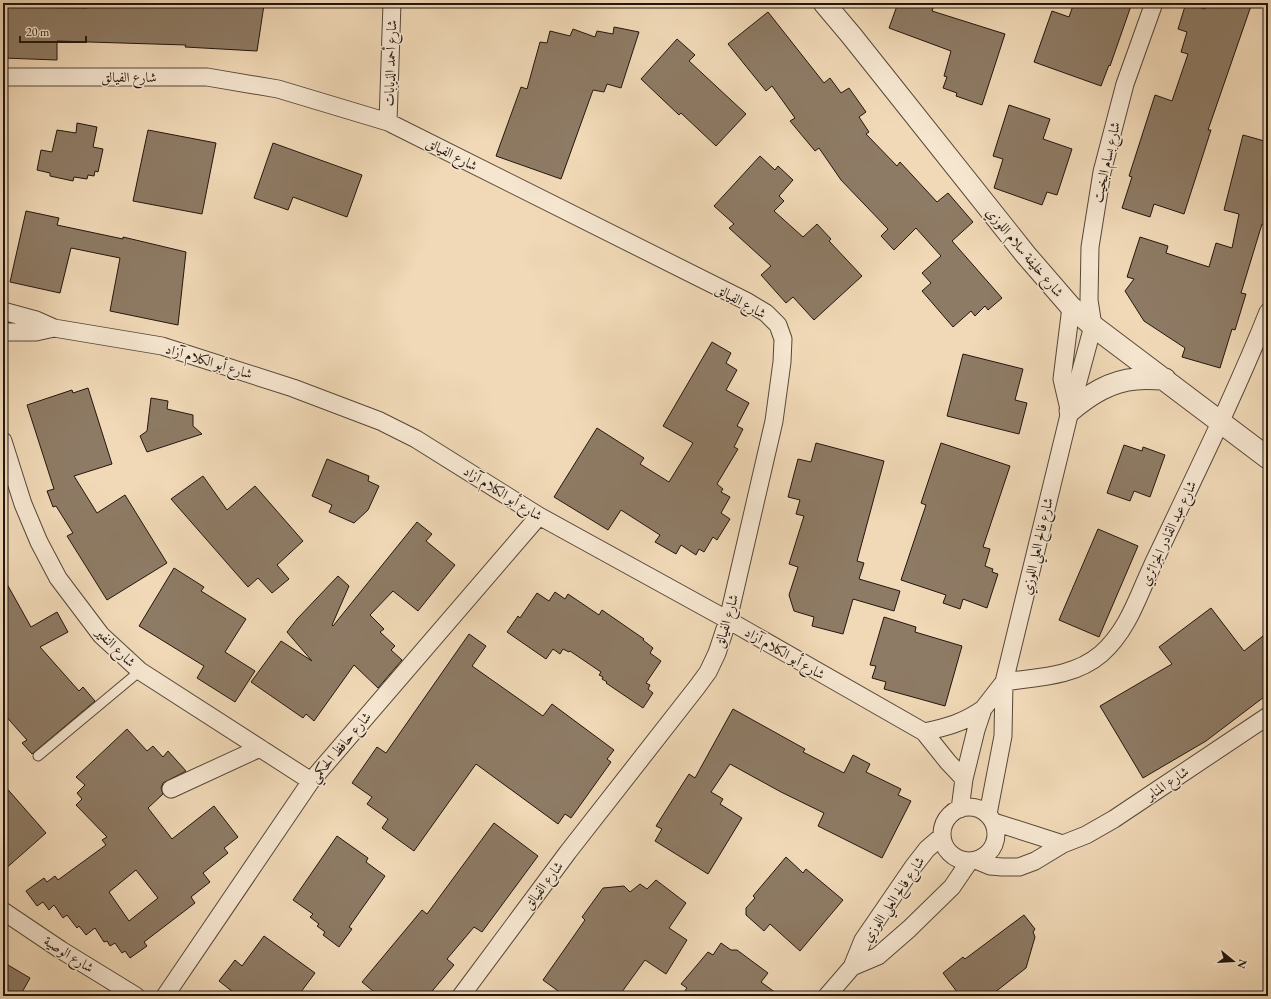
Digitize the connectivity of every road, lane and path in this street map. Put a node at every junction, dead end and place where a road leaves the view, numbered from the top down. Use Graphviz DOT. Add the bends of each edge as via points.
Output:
graph roads {
  1 [pos="392,3"];
  2 [pos="824,3"];
  3 [pos="1154,3"];
  4 [pos="3,77"];
  5 [pos="388,122"];
  6 [pos="1071,307"];
  7 [pos="3,311"];
  8 [pos="1268,312"];
  9 [pos="1093,326"];
  10 [pos="54,328"];
  11 [pos="3,332"];
  12 [pos="1165,379"];
  13 [pos="1070,411"];
  14 [pos="1220,422"];
  15 [pos="3,441"];
  16 [pos="1268,458"];
  17 [pos="538,516"];
  18 [pos="728,620"];
  19 [pos="140,671"];
  20 [pos="1004,682"];
  21 [pos="983,709"];
  22 [pos="1268,716"];
  23 [pos="924,732"];
  24 [pos="260,748"];
  25 [pos="38,756"];
  26 [pos="964,779"];
  27 [pos="311,781"];
  28 [pos="171,789"];
  29 [pos="960,809"];
  30 [pos="991,818"];
  31 [pos="941,837"];
  32 [pos="1063,844"];
  33 [pos="973,861"];
  34 [pos="3,911"];
  35 [pos="852,967"];
  36 [pos="136,996"];
  37 [pos="164,996"];
  38 [pos="461,996"];
  39 [pos="826,996"];
  1 -- 5 [label="street, شارع أحمد الذيابات"];
  2 -- 6 [label="street, شارع خليفة سلام اللوزي" via="1026,255"];
  3 -- 9 [label="street, شارع بسام البخيت" via="1125,84 1102,172 1090,247 1089,300"];
  4 -- 5 [label="street, شارع الفيالق" via="207,77 278,89"];
  5 -- 18 [label="street, شارع الفيالق" via="746,301 766,313 778,325 783,339 774,421"];
  6 -- 9 [label="street, شارع خليفة سلام اللوزي"];
  6 -- 13 [label="street, شارع فالح العلي اللوزي" via="1062,379"];
  7 -- 10 [label="street, شارع أبو الكلام آزاد"];
  8 -- 14 [label="street, شارع عبد القادر الجزائري"];
  9 -- 12 [label="street, شارع خليفة سلام اللوزي"];
  9 -- 13 [label="street, شارع فالح العلي اللوزي"];
  10 -- 11 [label="street, شارع أبو الكلام آزاد" via="36,332"];
  10 -- 17 [label="street, شارع أبو الكلام آزاد" via="162,346 293,388 372,418 416,439"];
  12 -- 13 [label="street" via="1117,382 1096,392"];
  12 -- 14 [label="street, شارع خليفة سلام اللوزي"];
  13 -- 20 [label="street, شارع فالح العلي اللوزي"];
  14 -- 16 [label="street, شارع خليفة سلام اللوزي"];
  14 -- 20 [label="street, شارع عبد القادر الجزائري" via="1130,617 1117,637 1102,654 1084,666 1061,674"];
  15 -- 19 [label="street, شارع النفير" via="23,504 58,578 101,635"];
  17 -- 18 [label="street, شارع أبو الكلام آزاد"];
  17 -- 27 [label="street, شارع حافظ الحكمي"];
  18 -- 23 [label="street, شارع أبو الكلام آزاد"];
  18 -- 38 [label="street, شارع الفيالق" via="708,672 568,852"];
  19 -- 24 [label="street, شارع النفير"];
  19 -- 25 [label="lane"];
  20 -- 21 [label="street, شارع فالح العلي اللوزي"];
  20 -- 30 [label="street, شارع فالح العلي اللوزي" via="1003,736"];
  21 -- 23 [label="street" via="969,719"];
  21 -- 26 [label="street, شارع فالح العلي اللوزي"];
  22 -- 32 [label="street, شارع المنابر" via="1114,819 1086,835"];
  23 -- 26 [label="street, شارع أبو الكلام آزاد"];
  24 -- 27 [label="street, شارع النفير"];
  24 -- 28 [label="street"];
  26 -- 29 [label="street, شارع فالح العلي اللوزي"];
  27 -- 37 [label="street, شارع حافظ الحكمي"];
  29 -- 30 [label="street" via="981,809"];
  29 -- 31 [label="street" via="947,817"];
  30 -- 32 [label="street"];
  30 -- 33 [label="street" via="996,831 996,842 985,857"];
  31 -- 33 [label="street" via="944,847 951,856 960,861"];
  31 -- 35 [label="street, شارع فالح العلي اللوزي" via="927,849 880,914 863,940"];
  32 -- 33 [label="street, شارع المنابر" via="1019,867"];
  33 -- 35 [label="street, شارع فالح العلي اللوزي" via="952,887 909,929 878,956"];
  34 -- 36 [label="street, شارع الوصية"];
  35 -- 39 [label="street, شارع فالح العلي اللوزي"];
}
